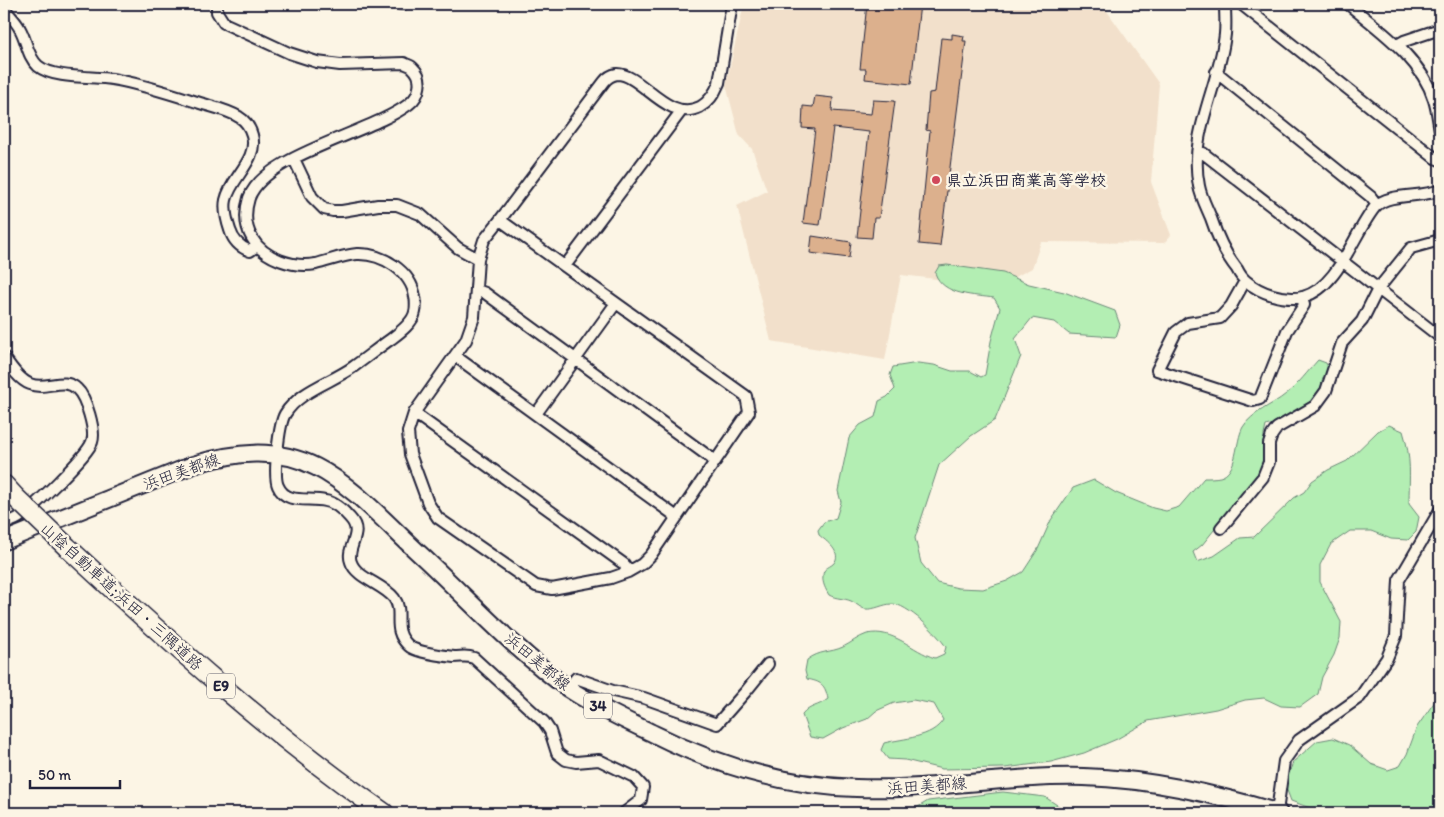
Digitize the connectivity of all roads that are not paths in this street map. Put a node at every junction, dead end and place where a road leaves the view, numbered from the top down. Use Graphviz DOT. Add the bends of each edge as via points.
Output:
graph roads {
  1 [pos="217,4"];
  2 [pos="732,4"];
  3 [pos="1225,4"];
  4 [pos="1241,4"];
  5 [pos="1348,4"];
  6 [pos="4,8"];
  7 [pos="1440,29"];
  8 [pos="1397,45"];
  9 [pos="1216,72"];
  10 [pos="682,110"];
  11 [pos="1440,130"];
  12 [pos="1198,152"];
  13 [pos="294,159"];
  14 [pos="1440,160"];
  15 [pos="1440,190"];
  16 [pos="1377,205"];
  17 [pos="500,220"];
  18 [pos="1440,240"];
  19 [pos="257,246"];
  20 [pos="478,259"];
  21 [pos="1342,262"];
  22 [pos="565,266"];
  23 [pos="1245,281"];
  24 [pos="1378,289"];
  25 [pos="477,290"];
  26 [pos="1302,297"];
  27 [pos="616,303"];
  28 [pos="1440,337"];
  29 [pos="455,356"];
  30 [pos="4,357"];
  31 [pos="576,358"];
  32 [pos="414,413"];
  33 [pos="536,414"];
  34 [pos="278,455"];
  35 [pos="715,461"];
  36 [pos="10,491"];
  37 [pos="1440,510"];
  38 [pos="677,517"];
  39 [pos="4,524"];
  40 [pos="1221,528"];
  41 [pos="4,541"];
  42 [pos="628,572"];
  43 [pos="768,664"];
  44 [pos="568,688"];
  45 [pos="384,813"];
  46 [pos="624,813"];
  47 [pos="1278,813"];
  1 -- 13 [label="street" via="217,12 224,23 289,53 340,65 404,63 413,68 420,80 419,92 410,104"];
  2 -- 10 [label="street" via="717,89 704,104"];
  3 -- 9 [label="street" via="1225,34"];
  4 -- 14 [label="street"];
  5 -- 8 [label="street"];
  6 -- 19 [label="street" via="20,28 32,59 46,70 115,79 150,88 225,110 244,121 252,132 252,153 229,191 226,208 235,241 250,250"];
  7 -- 8 [label="street"];
  8 -- 11 [label="street" via="1424,77 1434,99"];
  9 -- 12 [label="street" via="1204,113"];
  9 -- 16 [label="street"];
  10 -- 17 [label="street" via="624,76 616,74 609,77"];
  10 -- 22 [label="street"];
  12 -- 21 [label="street"];
  12 -- 23 [label="street" via="1199,187 1231,262"];
  13 -- 19 [label="street" via="262,178 250,196 246,218"];
  13 -- 20 [label="street" via="312,197 324,209 342,212 397,204 420,214 458,248"];
  15 -- 16 [label="street" via="1391,199"];
  16 -- 21 [label="street"];
  17 -- 20 [label="street" via="484,240"];
  17 -- 22 [label="street"];
  18 -- 24 [label="street" via="1411,248"];
  19 -- 34 [label="street" via="269,255 300,265 357,254 374,256 394,264 408,278 415,296 415,314 402,330 352,368 301,398 284,415 278,438"];
  20 -- 25 [label="street"];
  21 -- 24 [label="street"];
  21 -- 26 [label="street" via="1331,278"];
  22 -- 27 [label="street"];
  23 -- 26 [label="street" via="1265,293"];
  23 -- 26 [label="street" via="1220,318 1188,323 1176,332 1157,370 1253,401 1260,399 1286,331 1304,305"];
  24 -- 28 [label="street"];
  24 -- 40 [label="street" via="1362,321 1342,343 1326,391 1315,406 1272,435 1269,462 1263,477"];
  25 -- 29 [label="street" via="474,317 466,340"];
  25 -- 31 [label="street"];
  27 -- 31 [label="street"];
  27 -- 35 [label="street" via="746,396 749,412"];
  29 -- 32 [label="street"];
  29 -- 33 [label="street"];
  30 -- 39 [label="street" via="28,384 65,383 77,388 82,394 93,431 93,441 88,450 67,472 17,518"];
  31 -- 33 [label="street"];
  31 -- 35 [label="street"];
  32 -- 42 [label="street" via="624,564"];
  32 -- 42 [label="street" via="408,432 410,454 428,503 438,518 536,586 564,588"];
  33 -- 38 [label="street"];
  34 -- 41 [label="main road, 浜田美都線 / 34" via="241,454 193,465"];
  34 -- 44 [label="main road, 浜田美都線 / 34" via="315,466 350,490 526,654"];
  34 -- 46 [label="street" via="276,482 280,490 298,500 334,504 352,520 356,537 349,554 351,564 393,597 397,603 398,630 404,642 411,649 474,658 544,722 556,753 576,762 599,760 634,778 644,787 641,800"];
  35 -- 38 [label="street"];
  36 -- 45 [label="highway, 山陰自動車道;浜田・三隅道路 / E9, bridge" via="171,644"];
  37 -- 47 [label="street" via="1399,580 1396,636 1387,658 1360,697 1299,740 1284,761"];
  38 -- 42 [label="street" via="651,555"];
  43 -- 44 [label="street" via="717,724 576,678"];
  44 -- 47 [label="main road, 浜田美都線 / 34" via="684,748 748,771 794,780 866,788 1021,779 1120,779 1200,792"];
}
